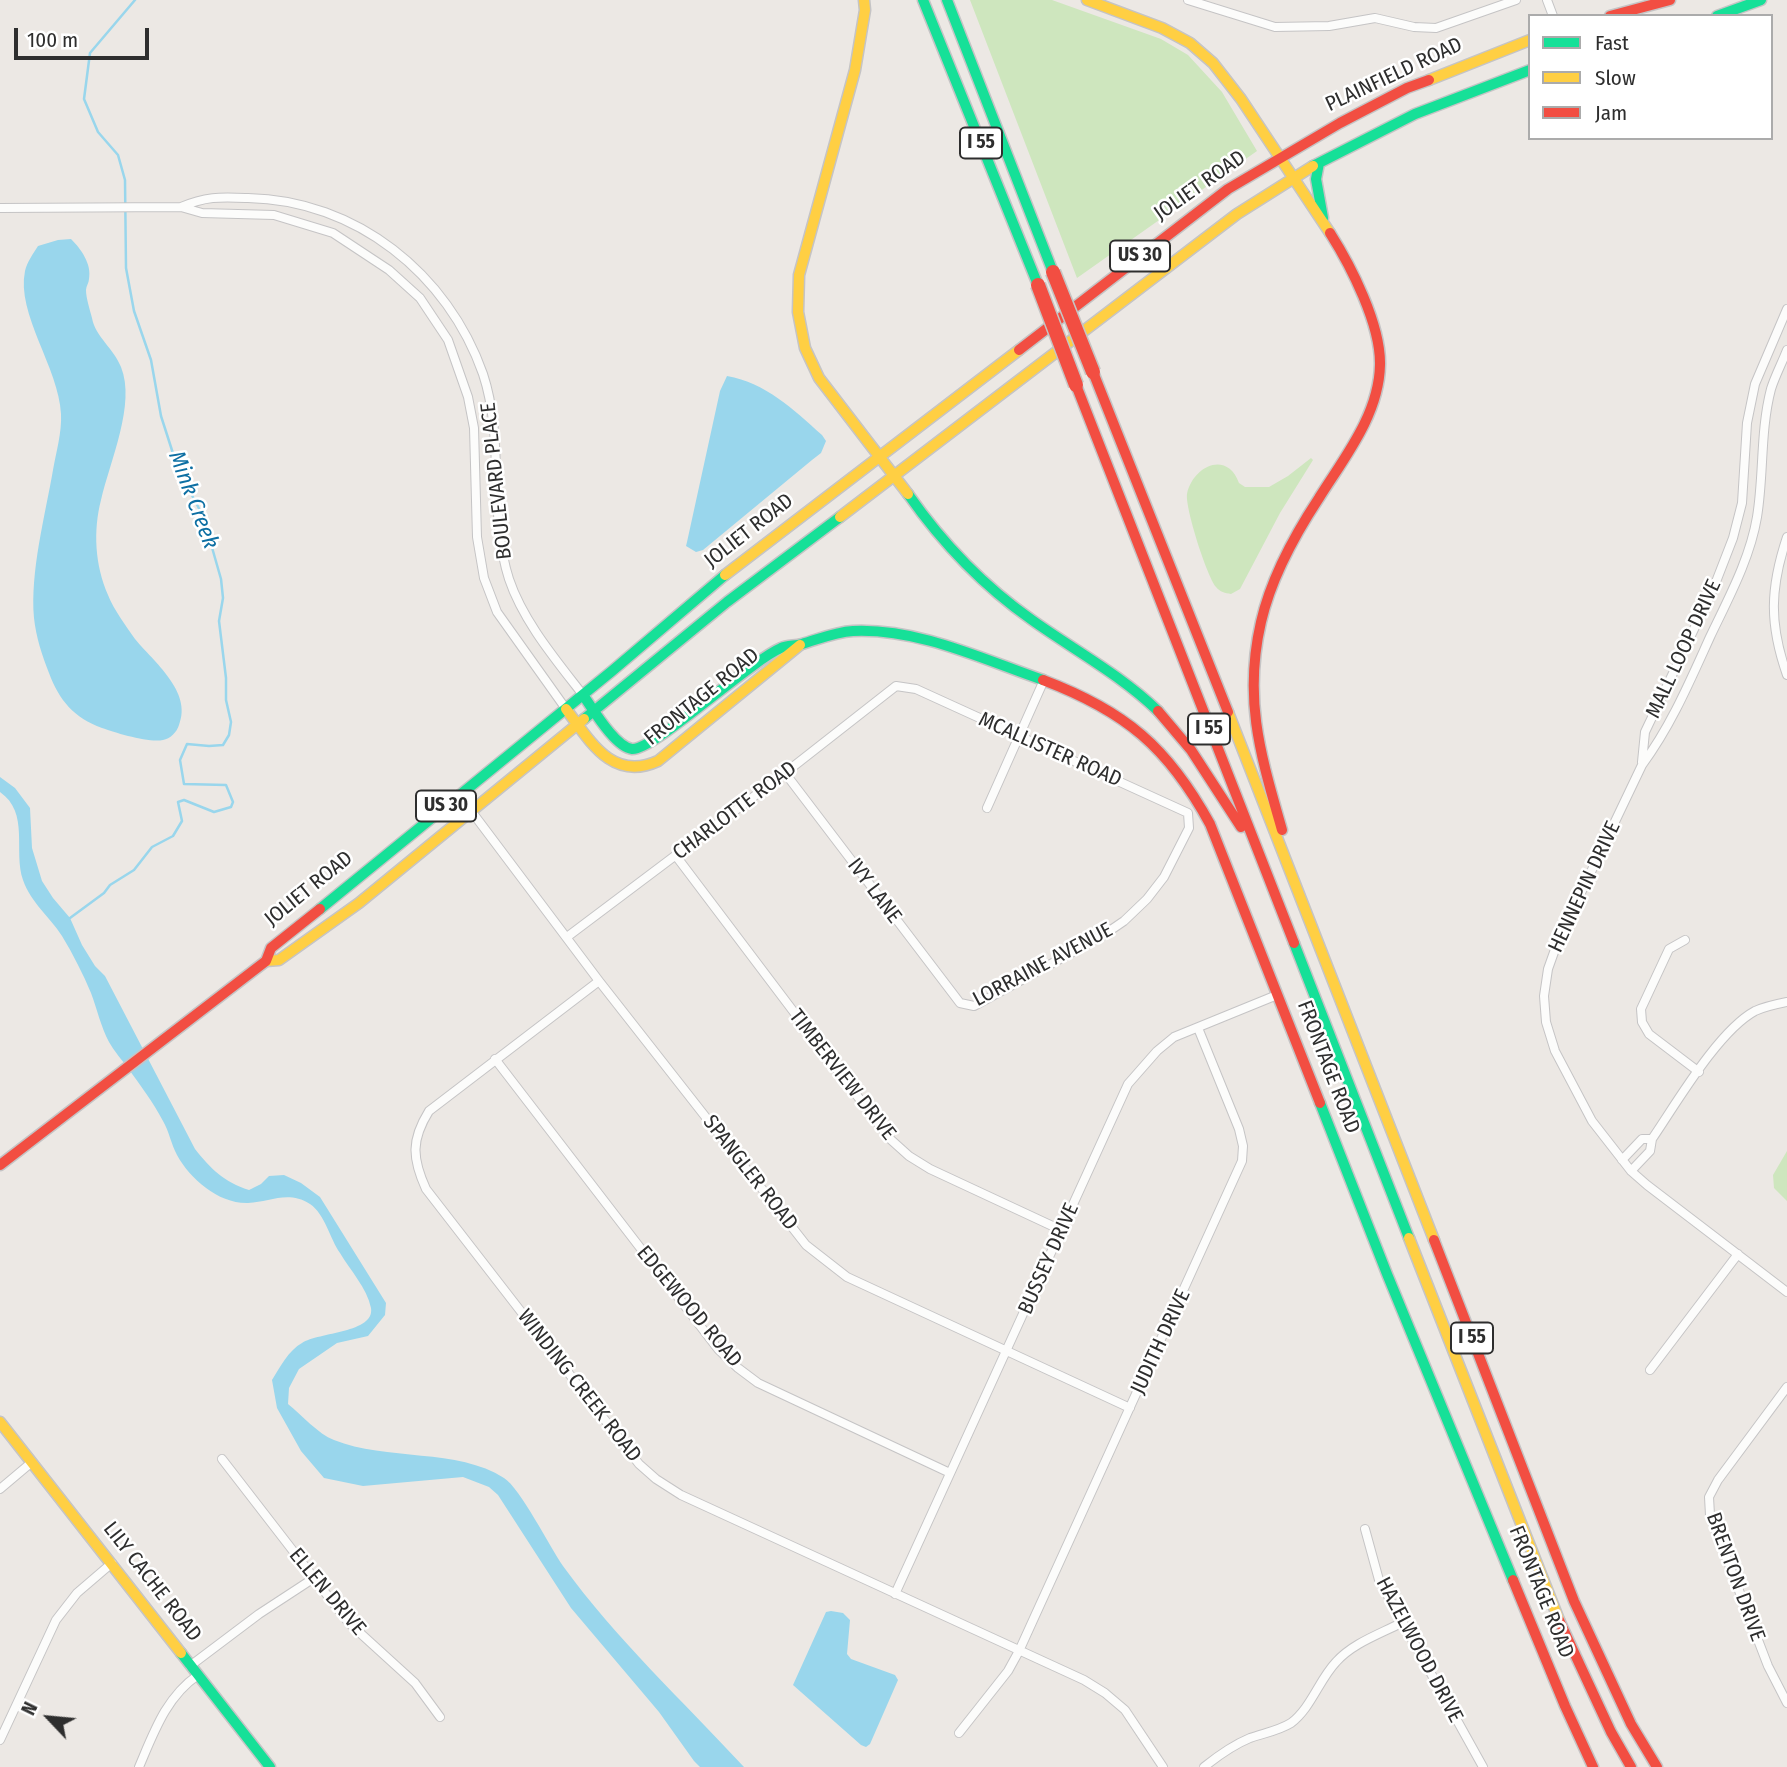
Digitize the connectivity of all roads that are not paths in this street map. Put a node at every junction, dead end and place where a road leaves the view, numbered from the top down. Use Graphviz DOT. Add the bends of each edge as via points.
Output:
graph roads {
  1 [pos="864,0"];
  2 [pos="923,0"];
  3 [pos="947,0"];
  4 [pos="1087,0"];
  5 [pos="1188,0"];
  6 [pos="1516,0"];
  7 [pos="1670,0"];
  8 [pos="1761,0"];
  9 [pos="1618,14"];
  10 [pos="1722,14"];
  11 [pos="1528,41"];
  12 [pos="1528,70"];
  13 [pos="1279,157"];
  14 [pos="1319,163"];
  15 [pos="1293,177"];
  16 [pos="181,207"];
  17 [pos="0,208"];
  18 [pos="1324,223"];
  19 [pos="366,230"];
  20 [pos="354,246"];
  21 [pos="1787,309"];
  22 [pos="1787,350"];
  23 [pos="880,455"];
  24 [pos="895,476"];
  25 [pos="1787,537"];
  26 [pos="800,645"];
  27 [pos="1787,675"];
  28 [pos="1044,680"];
  29 [pos="903,685"];
  30 [pos="583,695"];
  31 [pos="566,709"];
  32 [pos="594,711"];
  33 [pos="578,724"];
  34 [pos="1018,737"];
  35 [pos="1642,765"];
  36 [pos="785,773"];
  37 [pos="987,808"];
  38 [pos="472,812"];
  39 [pos="1190,821"];
  40 [pos="676,856"];
  41 [pos="1260,859"];
  42 [pos="1303,902"];
  43 [pos="567,937"];
  44 [pos="1685,940"];
  45 [pos="266,961"];
  46 [pos="599,981"];
  47 [pos="1277,995"];
  48 [pos="1787,1002"];
  49 [pos="965,1006"];
  50 [pos="1198,1028"];
  51 [pos="495,1059"];
  52 [pos="1699,1072"];
  53 [pos="1652,1139"];
  54 [pos="1622,1160"];
  55 [pos="0,1165"];
  56 [pos="1631,1171"];
  57 [pos="1061,1230"];
  58 [pos="1738,1254"];
  59 [pos="1787,1292"];
  60 [pos="1006,1352"];
  61 [pos="1650,1370"];
  62 [pos="1787,1387"];
  63 [pos="1130,1408"];
  64 [pos="0,1422"];
  65 [pos="222,1459"];
  66 [pos="32,1462"];
  67 [pos="950,1473"];
  68 [pos="0,1489"];
  69 [pos="1365,1529"];
  70 [pos="112,1563"];
  71 [pos="314,1578"];
  72 [pos="895,1594"];
  73 [pos="1401,1623"];
  74 [pos="1019,1651"];
  75 [pos="194,1670"];
  76 [pos="1787,1703"];
  77 [pos="440,1717"];
  78 [pos="959,1733"];
  79 [pos="0,1740"];
  80 [pos="139,1767"];
  81 [pos="270,1767"];
  82 [pos="1163,1767"];
  83 [pos="1204,1767"];
  84 [pos="1483,1767"];
  85 [pos="1593,1767"];
  86 [pos="1631,1767"];
  87 [pos="1657,1767"];
  1 -- 23 [label="main road" via="855,70 802,257 797,302 806,350 821,381"];
  2 -- 41 [label="main road, I 55, bridge"];
  3 -- 42 [label="main road, I 55, bridge"];
  4 -- 13 [label="main road" via="1153,24 1201,51 1223,74"];
  5 -- 6 [label="street" via="1275,27 1329,26 1374,18 1436,28"];
  7 -- 9 [label="main road"];
  8 -- 10 [label="main road"];
  11 -- 13 [label="main road, PLAINFIELD ROAD / US 30" via="1407,88"];
  12 -- 14 [label="main road, PLAINFIELD ROAD / US 30" via="1415,114"];
  13 -- 15 [label="main road"];
  13 -- 23 [label="main road, JOLIET ROAD / US 30" via="1228,189"];
  14 -- 15 [label="main road, PLAINFIELD ROAD / US 30"];
  14 -- 18 [label="main road" via="1316,179"];
  15 -- 18 [label="main road"];
  15 -- 24 [label="main road, JOLIET ROAD / US 30" via="1237,214"];
  16 -- 17 [label="street"];
  16 -- 19 [label="street, BOULEVARD PLACE" via="201,198 266,198 335,214"];
  16 -- 20 [label="street, BOULEVARD PLACE" via="202,214 274,215 333,233"];
  18 -- 42 [label="main road" via="1366,303 1380,365 1366,422 1287,549 1267,594 1255,642 1253,708 1260,754"];
  19 -- 20 [label="street"];
  19 -- 30 [label="street, BOULEVARD PLACE" via="430,282 469,342 491,408 502,549 509,576 527,617"];
  20 -- 31 [label="street, BOULEVARD PLACE" via="420,298 448,340 474,428 477,537 484,578 497,612"];
  21 -- 35 [label="street, MALL LOOP DRIVE" via="1755,384 1734,538 1645,732"];
  22 -- 35 [label="street, MALL LOOP DRIVE" via="1771,389 1750,543 1683,695"];
  23 -- 24 [label="main road"];
  23 -- 30 [label="main road, JOLIET ROAD / US 30" via="714,584"];
  24 -- 32 [label="main road, JOLIET ROAD / US 30" via="727,601"];
  24 -- 41 [label="main road" via="937,533 985,584 1154,707 1201,763"];
  25 -- 27 [label="street" via="1775,572 1773,610"];
  26 -- 28 [label="main road, FRONTAGE ROAD" via="840,632 888,632 917,637"];
  26 -- 32 [label="main road, FRONTAGE ROAD" via="782,647 650,744 633,749 619,743"];
  26 -- 33 [label="main road, FRONTAGE ROAD" via="645,767 631,768 607,758"];
  28 -- 34 [label="street"];
  28 -- 47 [label="main road, FRONTAGE ROAD" via="1107,708 1150,741 1193,793 1210,824"];
  29 -- 34 [label="street, MCALLISTER ROAD"];
  29 -- 36 [label="street, CHARLOTTE ROAD" via="895,686"];
  30 -- 31 [label="main road, JOLIET ROAD / US 30"];
  30 -- 32 [label="main road, FRONTAGE ROAD"];
  31 -- 33 [label="main road, FRONTAGE ROAD"];
  31 -- 45 [label="main road, JOLIET ROAD / US 30" via="271,948"];
  32 -- 33 [label="main road, JOLIET ROAD / US 30"];
  33 -- 38 [label="main road, JOLIET ROAD / US 30"];
  34 -- 37 [label="street"];
  34 -- 39 [label="street, MCALLISTER ROAD" via="1188,813"];
  35 -- 54 [label="street, HENNEPIN DRIVE" via="1558,941 1544,996 1555,1051 1592,1121"];
  36 -- 40 [label="street, CHARLOTTE ROAD"];
  36 -- 49 [label="street, IVY LANE"];
  38 -- 43 [label="street, SPANGLER ROAD"];
  38 -- 45 [label="main road, JOLIET ROAD / US 30" via="329,924 279,960"];
  39 -- 49 [label="street, LORRAINE AVENUE" via="1164,877 1125,921 974,1006"];
  40 -- 43 [label="street, CHARLOTTE ROAD"];
  40 -- 57 [label="street, TIMBERVIEW DRIVE" via="889,1138 930,1169"];
  41 -- 86 [label="main road, I 55" via="1554,1609"];
  42 -- 87 [label="main road, I 55" via="1574,1601 1631,1724"];
  43 -- 46 [label="street, SPANGLER ROAD"];
  44 -- 52 [label="street" via="1669,949 1641,1009 1642,1022 1649,1034"];
  45 -- 55 [label="main road, JOLIET ROAD / US 30"];
  46 -- 51 [label="street, WINDING CREEK ROAD"];
  46 -- 60 [label="street, SPANGLER ROAD" via="806,1245 847,1277"];
  47 -- 50 [label="street, BUSSEY DRIVE"];
  47 -- 85 [label="main road, FRONTAGE ROAD" via="1564,1706"];
  48 -- 52 [label="street" via="1755,1012 1737,1026"];
  50 -- 57 [label="street, BUSSEY DRIVE" via="1174,1037 1128,1084"];
  50 -- 63 [label="street, JUDITH DRIVE" via="1240,1129 1242,1161"];
  51 -- 67 [label="street, EDGEWOOD ROAD" via="718,1349 738,1368 758,1383"];
  51 -- 72 [label="street, WINDING CREEK ROAD" via="429,1111 420,1125 415,1155 426,1188 639,1464 656,1479 681,1495"];
  52 -- 53 [label="street"];
  53 -- 54 [label="street" via="1642,1139"];
  53 -- 56 [label="street" via="1650,1151"];
  54 -- 56 [label="street, HENNEPIN DRIVE"];
  56 -- 58 [label="street, HENNEPIN DRIVE"];
  57 -- 60 [label="street, BUSSEY DRIVE"];
  58 -- 59 [label="street, HENNEPIN DRIVE"];
  58 -- 61 [label="street"];
  60 -- 63 [label="street, SPANGLER ROAD"];
  60 -- 67 [label="street, BUSSEY DRIVE"];
  62 -- 76 [label="street, BRENTON DRIVE" via="1709,1497 1710,1516"];
  63 -- 74 [label="street, JUDITH DRIVE"];
  64 -- 66 [label="main road, LILY CACHE ROAD"];
  65 -- 71 [label="street, ELLEN DRIVE"];
  66 -- 68 [label="street"];
  66 -- 70 [label="main road, LILY CACHE ROAD"];
  67 -- 72 [label="street, BUSSEY DRIVE"];
  69 -- 73 [label="street, HAZELWOOD DRIVE" via="1379,1580"];
  70 -- 75 [label="main road, LILY CACHE ROAD"];
  70 -- 79 [label="street" via="77,1593 56,1620"];
  71 -- 75 [label="street" via="259,1614"];
  71 -- 77 [label="street, ELLEN DRIVE" via="348,1622 415,1682"];
  72 -- 74 [label="street, WINDING CREEK ROAD"];
  73 -- 83 [label="street" via="1337,1661 1292,1722 1226,1750"];
  73 -- 84 [label="street, HAZELWOOD DRIVE"];
  74 -- 78 [label="street, JUDITH DRIVE"];
  74 -- 82 [label="street, WINDING CREEK ROAD" via="1105,1693 1125,1710"];
  75 -- 80 [label="street" via="170,1701"];
  75 -- 81 [label="main road, LILY CACHE ROAD"];
}
